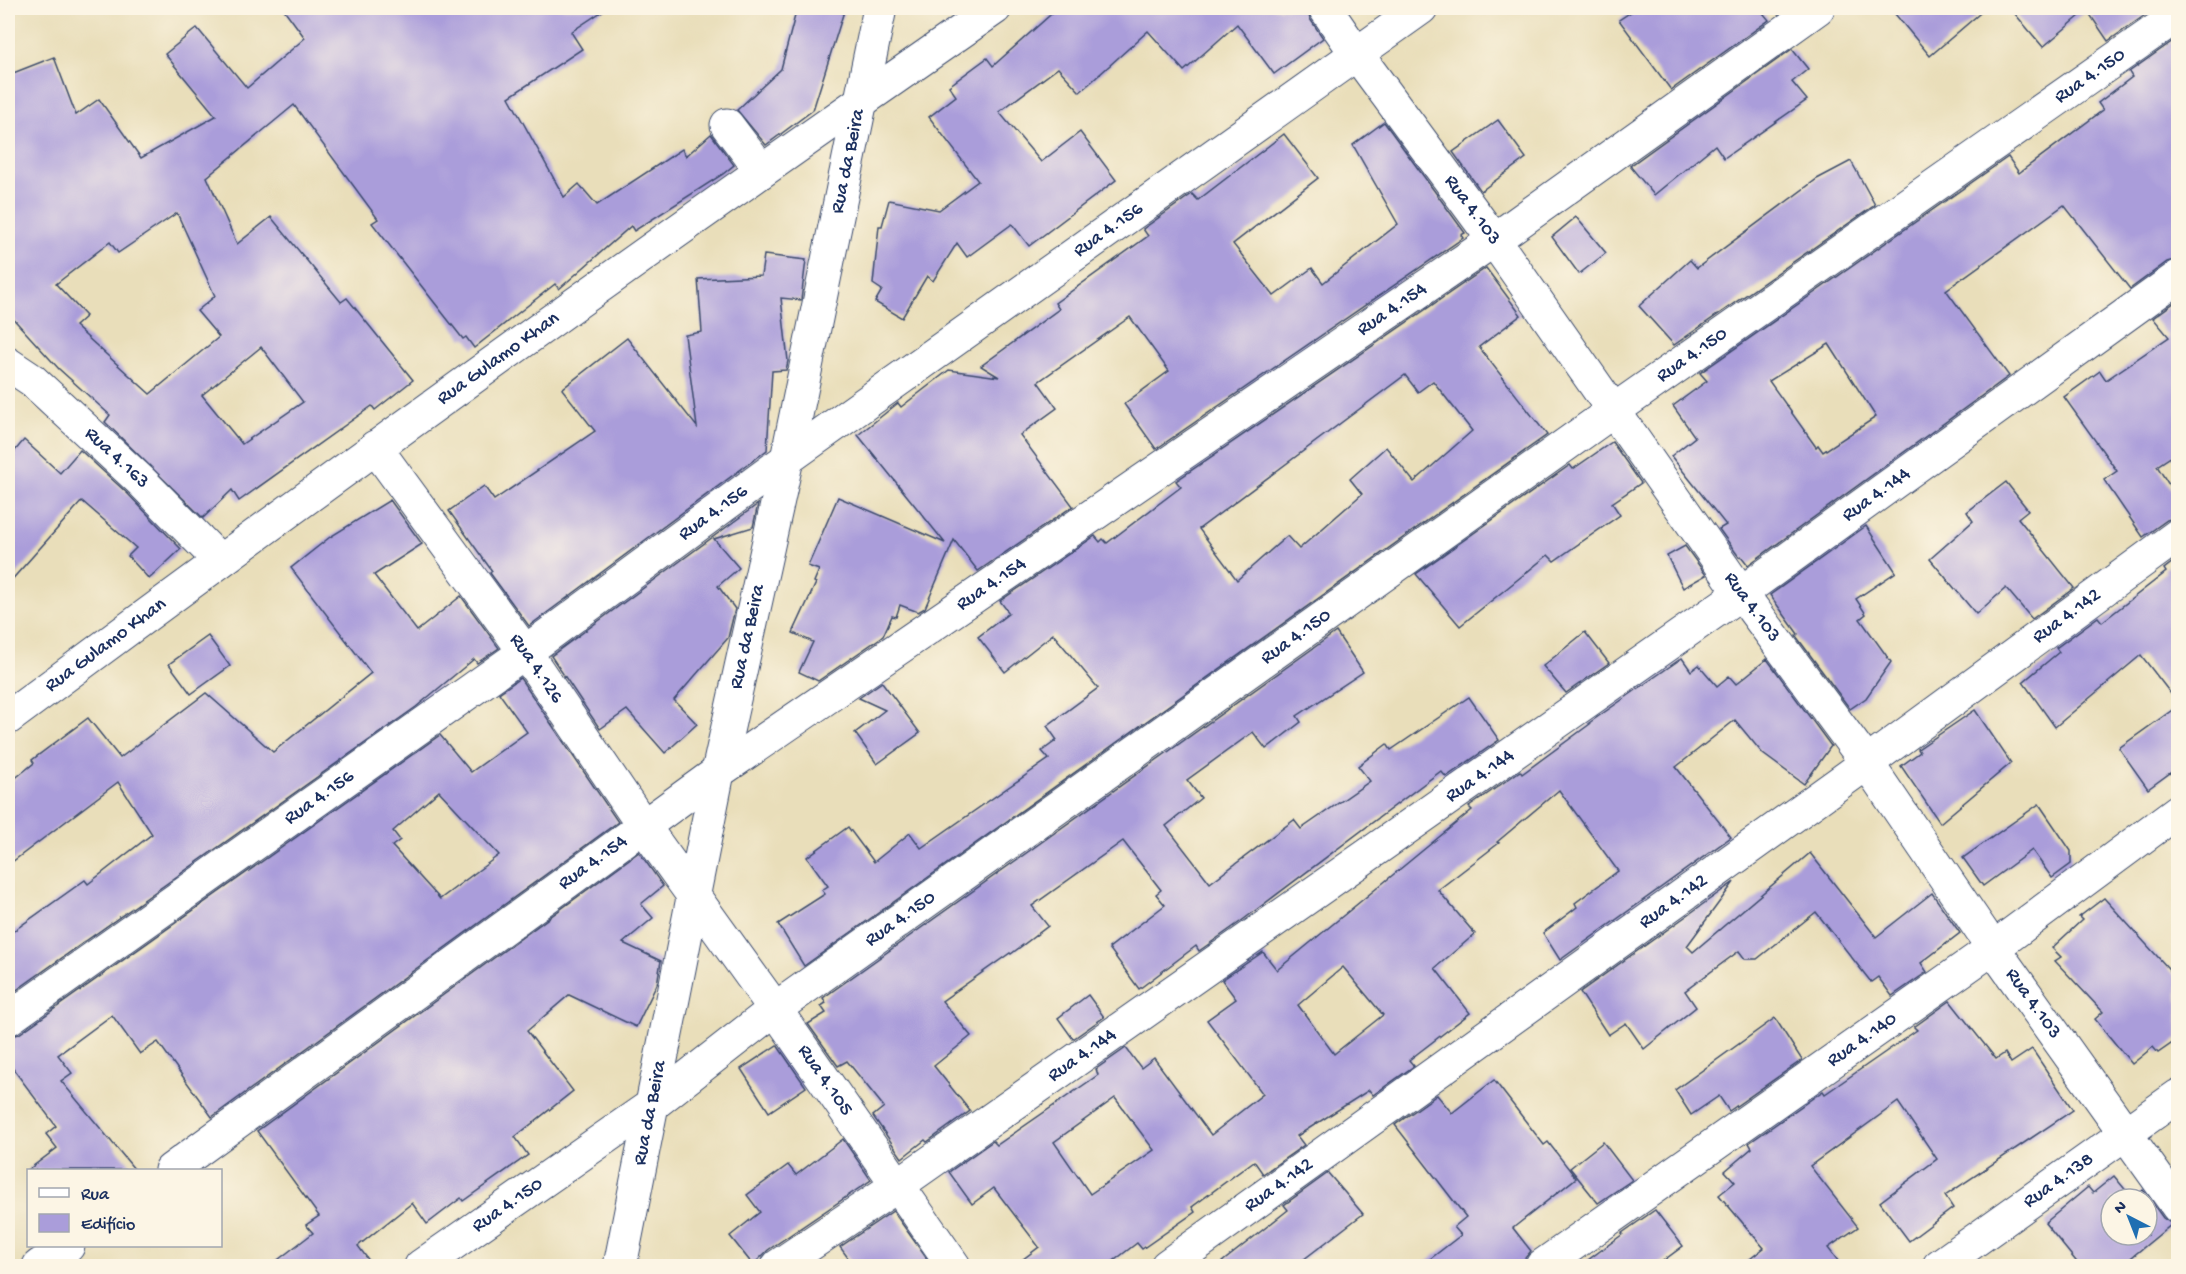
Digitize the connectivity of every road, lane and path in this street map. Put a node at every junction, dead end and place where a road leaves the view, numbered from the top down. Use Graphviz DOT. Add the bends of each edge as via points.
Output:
graph roads {
  1 [pos="880,8"];
  2 [pos="995,8"];
  3 [pos="1325,8"];
  4 [pos="1421,8"];
  5 [pos="1818,8"];
  6 [pos="2178,15"];
  7 [pos="1356,53"];
  8 [pos="861,101"];
  9 [pos="727,125"];
  10 [pos="761,170"];
  11 [pos="1494,240"];
  12 [pos="2178,276"];
  13 [pos="8,364"];
  14 [pos="1613,411"];
  15 [pos="375,447"];
  16 [pos="787,459"];
  17 [pos="2178,536"];
  18 [pos="219,561"];
  19 [pos="1741,593"];
  20 [pos="525,652"];
  21 [pos="8,718"];
  22 [pos="1867,763"];
  23 [pos="718,772"];
  24 [pos="2178,811"];
  25 [pos="644,827"];
  26 [pos="694,895"];
  27 [pos="1993,948"];
  28 [pos="775,1009"];
  29 [pos="8,1019"];
  30 [pos="2178,1096"];
  31 [pos="652,1104"];
  32 [pos="2126,1134"];
  33 [pos="172,1169"];
  34 [pos="898,1185"];
  35 [pos="2178,1208"];
  36 [pos="65,1247"];
  37 [pos="39,1266"];
  38 [pos="421,1266"];
  39 [pos="620,1266"];
  40 [pos="778,1266"];
  41 [pos="954,1266"];
  42 [pos="1167,1266"];
  43 [pos="1542,1266"];
  44 [pos="1939,1266"];
  1 -- 8 [label="street, Rua da Beira"];
  2 -- 8 [label="street, Rua Gulamo Khan"];
  3 -- 7 [label="street, Rua 4.103"];
  4 -- 7 [label="street, Rua 4.156"];
  5 -- 11 [label="street, Rua 4.154"];
  6 -- 14 [label="street, Rua 4.150"];
  7 -- 11 [label="street, Rua 4.103"];
  7 -- 16 [label="street, Rua 4.156"];
  8 -- 10 [label="street, Rua Gulamo Khan"];
  8 -- 16 [label="street, Rua da Beira"];
  9 -- 10 [label="street"];
  10 -- 15 [label="street, Rua Gulamo Khan"];
  11 -- 14 [label="street, Rua 4.103"];
  11 -- 23 [label="street, Rua 4.154"];
  12 -- 19 [label="street, Rua 4.144"];
  13 -- 18 [label="street, Rua 4.163" via="32,380 141,481"];
  14 -- 19 [label="street, Rua 4.103"];
  14 -- 28 [label="street, Rua 4.150"];
  15 -- 18 [label="street, Rua Gulamo Khan"];
  15 -- 20 [label="street, Rua 4.126"];
  16 -- 20 [label="street, Rua 4.156"];
  16 -- 23 [label="street, Rua da Beira"];
  17 -- 22 [label="street, Rua 4.142"];
  18 -- 21 [label="street, Rua Gulamo Khan"];
  19 -- 22 [label="street, Rua 4.103"];
  19 -- 34 [label="street, Rua 4.144"];
  20 -- 25 [label="street, Rua 4.126"];
  20 -- 29 [label="street, Rua 4.156"];
  22 -- 27 [label="street, Rua 4.103"];
  22 -- 42 [label="street, Rua 4.142"];
  23 -- 25 [label="street, Rua 4.154"];
  23 -- 26 [label="street, Rua da Beira"];
  24 -- 27 [label="street, Rua 4.140"];
  25 -- 26 [label="street, Rua 4.126"];
  25 -- 33 [label="street, Rua 4.154"];
  26 -- 28 [label="street, Rua 4.105"];
  26 -- 31 [label="street, Rua da Beira"];
  27 -- 32 [label="street, Rua 4.103"];
  27 -- 43 [label="street, Rua 4.140"];
  28 -- 31 [label="street, Rua 4.150"];
  28 -- 34 [label="street, Rua 4.105"];
  30 -- 32 [label="street, Rua 4.138"];
  31 -- 38 [label="street, Rua 4.150"];
  31 -- 39 [label="street, Rua da Beira"];
  32 -- 35 [label="street, Rua 4.103"];
  32 -- 44 [label="street, Rua 4.138"];
  34 -- 40 [label="street, Rua 4.144"];
  34 -- 41 [label="street, Rua 4.105"];
  36 -- 37 [label="street"];
}
